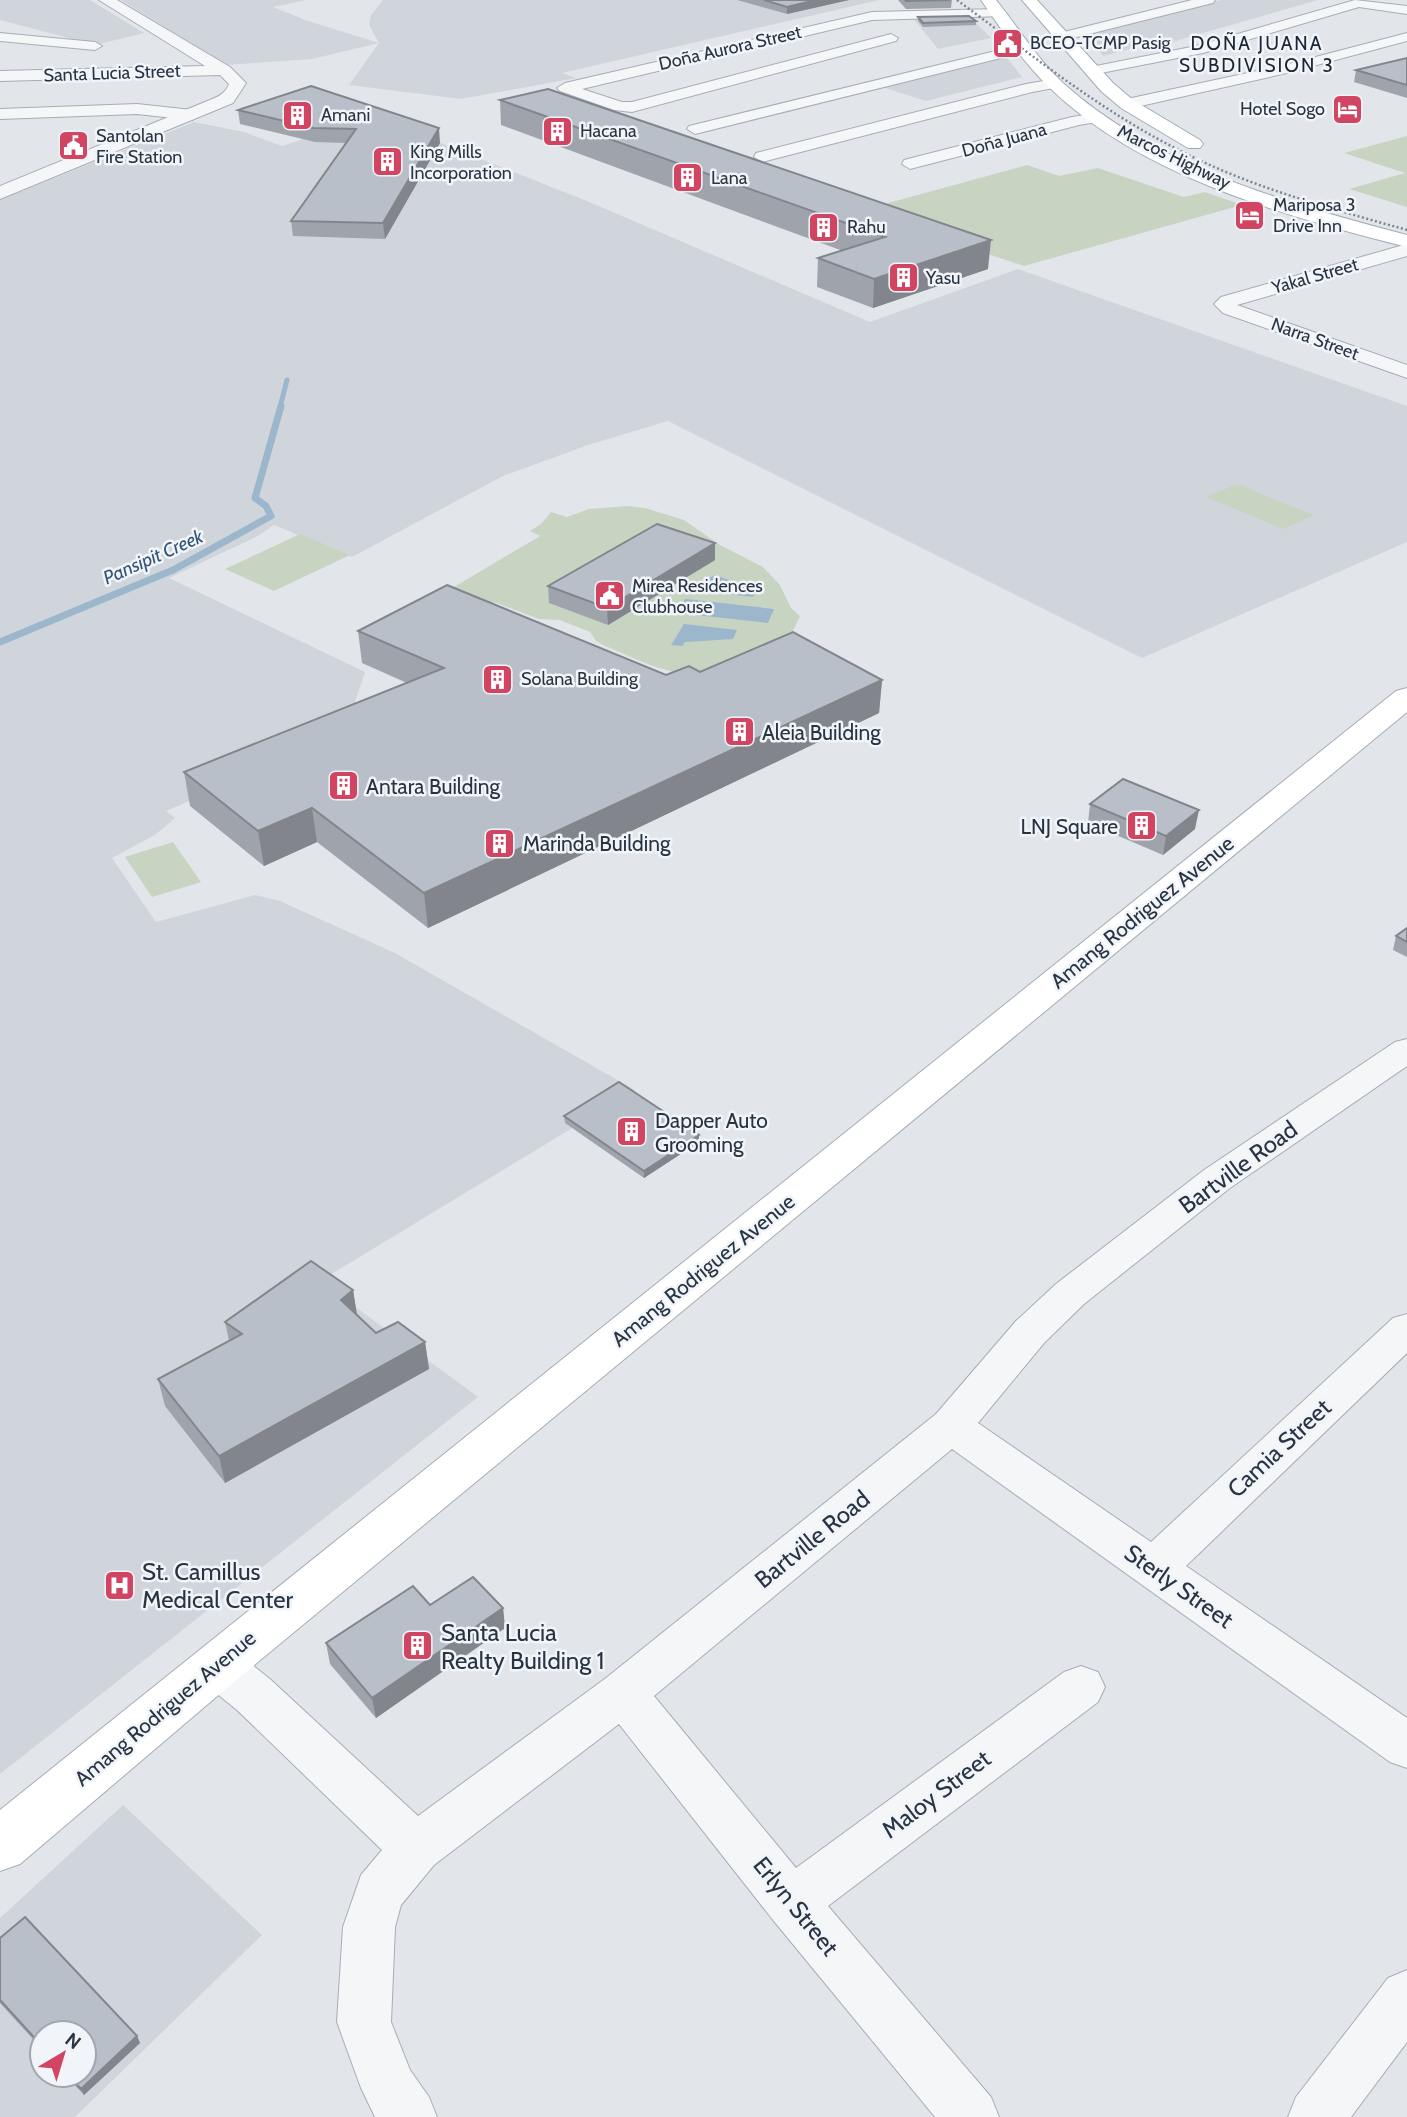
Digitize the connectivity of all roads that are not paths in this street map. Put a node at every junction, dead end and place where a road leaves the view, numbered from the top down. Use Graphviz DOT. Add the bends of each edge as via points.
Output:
graph roads {
  1 [pos="106,0"];
  2 [pos="1208,0"];
  3 [pos="1036,9"];
  4 [pos="996,10"];
  5 [pos="1407,10"];
  6 [pos="873,16"];
  7 [pos="0,37"];
  8 [pos="1061,37"];
  9 [pos="1407,37"];
  10 [pos="47,41"];
  11 [pos="95,46"];
  12 [pos="1024,48"];
  13 [pos="16,57"];
  14 [pos="224,70"];
  15 [pos="1091,71"];
  16 [pos="0,76"];
  17 [pos="1055,84"];
  18 [pos="1145,85"];
  19 [pos="1175,95"];
  20 [pos="1127,104"];
  21 [pos="1210,105"];
  22 [pos="0,114"];
  23 [pos="192,115"];
  24 [pos="1097,118"];
  25 [pos="695,129"];
  26 [pos="1207,150"];
  27 [pos="762,157"];
  28 [pos="910,164"];
  29 [pos="0,193"];
  30 [pos="1404,241"];
  31 [pos="1224,304"];
  32 [pos="1407,353"];
  33 [pos="1397,368"];
  34 [pos="1407,698"];
  35 [pos="1407,1050"];
  36 [pos="1407,1329"];
  37 [pos="951,1426"];
  38 [pos="1153,1569"];
  39 [pos="218,1665"];
  40 [pos="1081,1687"];
  41 [pos="623,1693"];
  42 [pos="1407,1746"];
  43 [pos="0,1845"];
  44 [pos="416,1848"];
  45 [pos="792,1902"];
  46 [pos="1407,1997"];
  47 [pos="409,2117"];
  48 [pos="971,2117"];
  49 [pos="1316,2117"];
  1 -- 14 [label="street"];
  2 -- 8 [label="street"];
  3 -- 4 [label="main road" via="1020,14"];
  3 -- 8 [label="main road, Marcos Highway"];
  4 -- 6 [label="street, Doña Aurora Street"];
  4 -- 12 [label="main road, Marcos Highway"];
  5 -- 15 [label="street" via="1359,3 1198,50"];
  6 -- 6 [label="street, Doña Aurora Street" via="565,88 632,107 895,41"];
  7 -- 10 [label="street"];
  8 -- 15 [label="main road, Marcos Highway"];
  9 -- 19 [label="street"];
  10 -- 11 [label="street"];
  10 -- 13 [label="street"];
  12 -- 17 [label="main road, Marcos Highway"];
  12 -- 25 [label="street"];
  14 -- 16 [label="street, Santa Lucia Street"];
  14 -- 23 [label="street" via="238,83 235,91"];
  15 -- 20 [label="main road, Marcos Highway"];
  17 -- 24 [label="main road, Marcos Highway"];
  17 -- 27 [label="street"];
  18 -- 19 [label="street"];
  19 -- 20 [label="street"];
  19 -- 21 [label="street"];
  20 -- 26 [label="main road, Marcos Highway"];
  22 -- 23 [label="street" via="137,109"];
  23 -- 29 [label="street"];
  24 -- 28 [label="street, Doña Juana"];
  24 -- 30 [label="main road, Marcos Highway" via="1203,174 1311,214"];
  30 -- 31 [label="street, Yakal Street"];
  31 -- 33 [label="street, Narra Street"];
  32 -- 33 [label="street"];
  34 -- 39 [label="main road, Amang Rodriguez Avenue"];
  35 -- 37 [label="street, Bartville Road" via="1217,1179 1070,1294 1030,1332"];
  36 -- 38 [label="street, Camia Street"];
  37 -- 38 [label="street, Sterly Street"];
  37 -- 41 [label="street, Bartville Road"];
  38 -- 42 [label="street, Sterly Street"];
  39 -- 43 [label="main road, Amang Rodriguez Avenue"];
  39 -- 44 [label="street"];
  40 -- 45 [label="street, Maloy Street"];
  41 -- 44 [label="street, Bartville Road"];
  41 -- 45 [label="street, Erlyn Street"];
  44 -- 47 [label="street, Bartville Road" via="380,1893 369,1927 364,2022 389,2088"];
  45 -- 48 [label="street, Erlyn Street"];
  46 -- 49 [label="street"];
}
